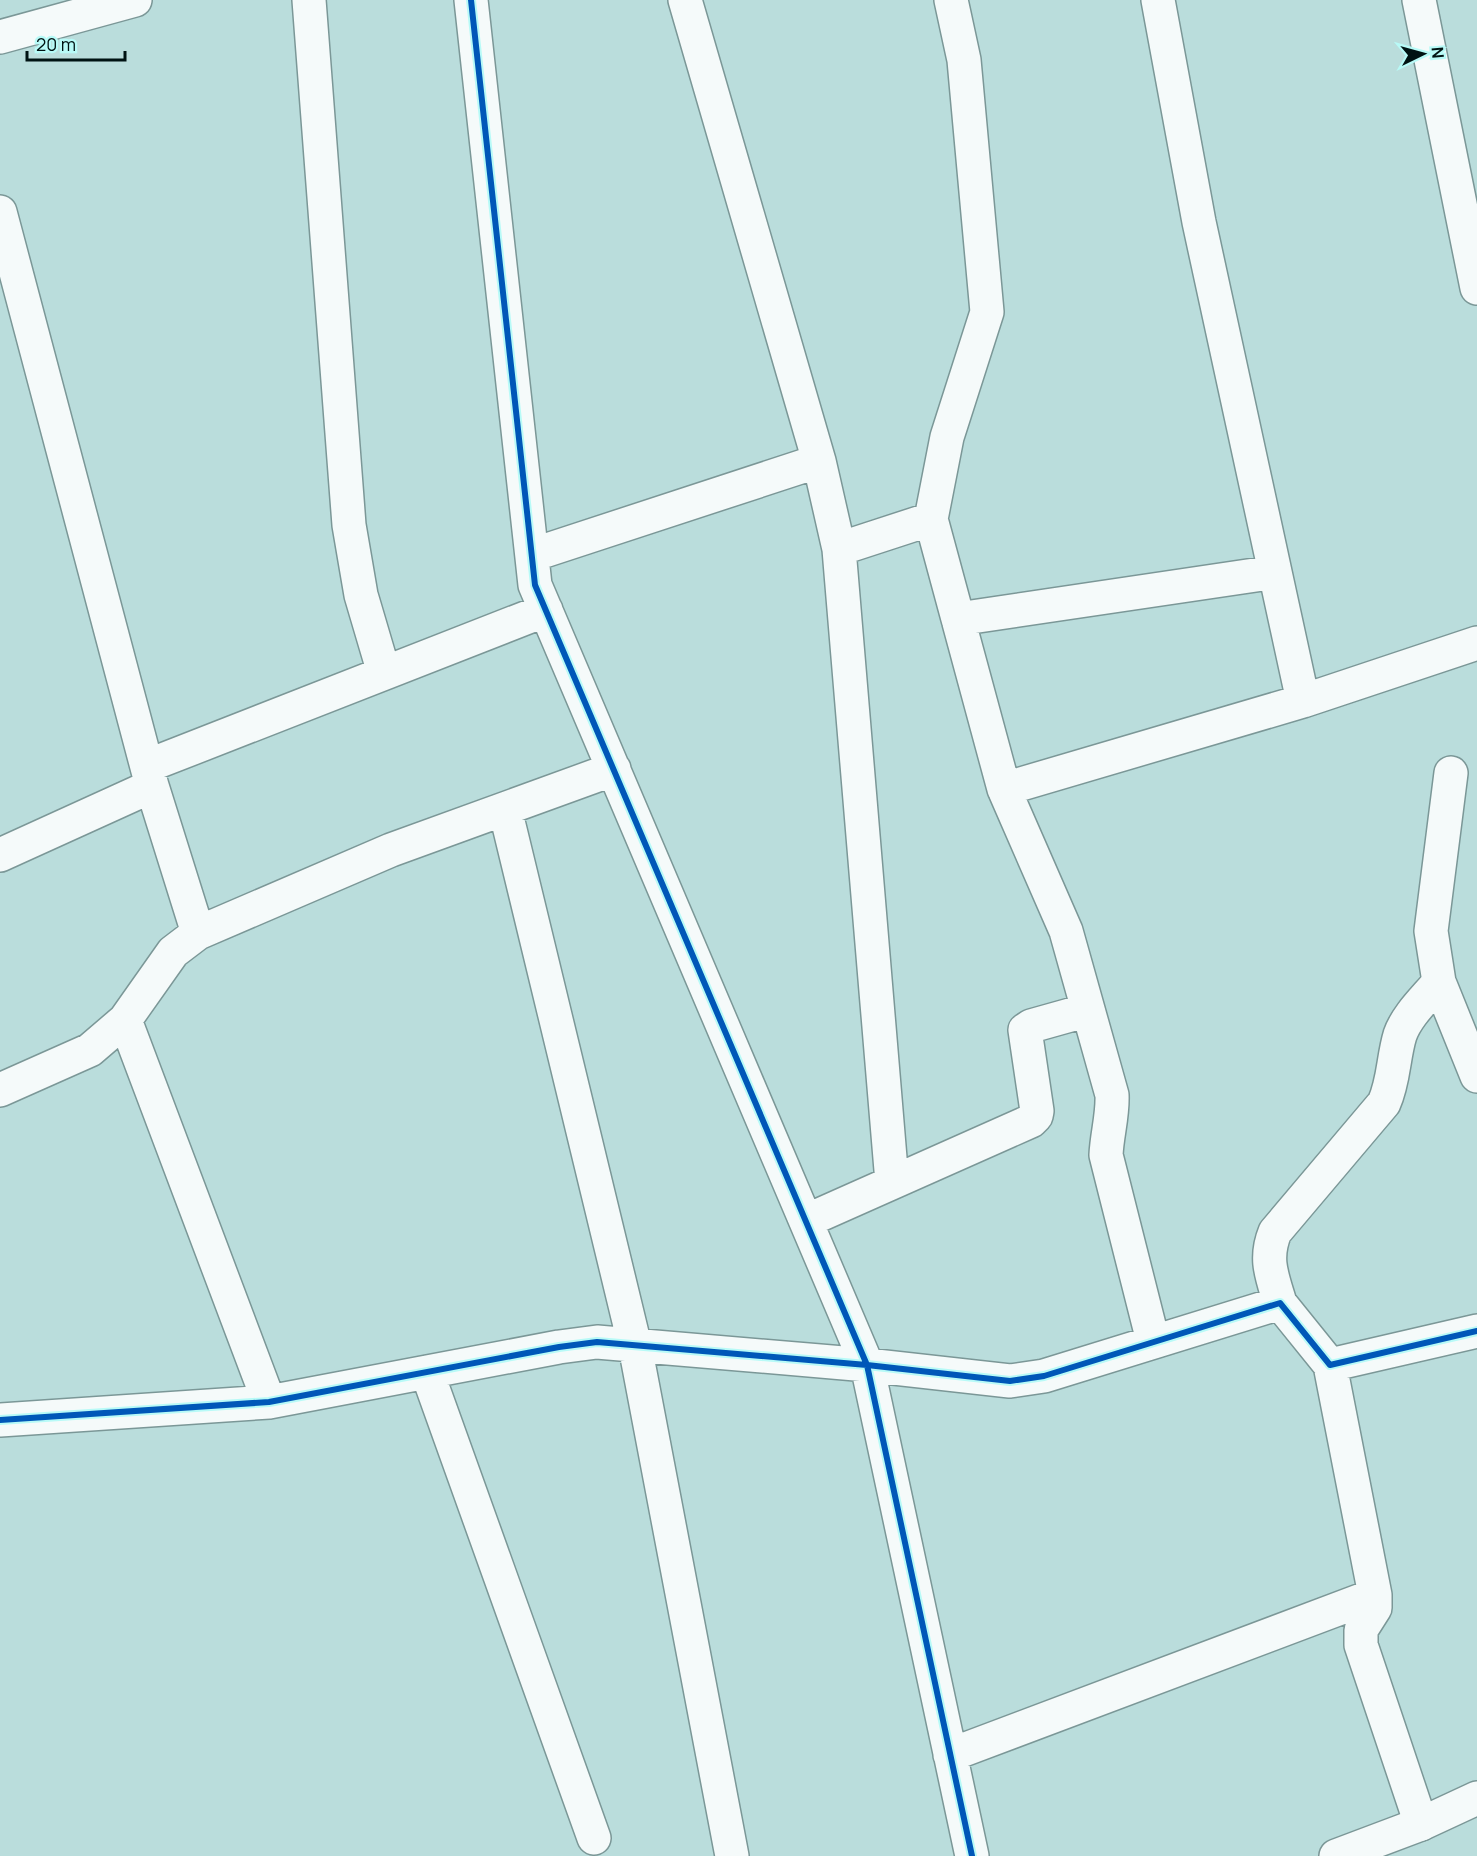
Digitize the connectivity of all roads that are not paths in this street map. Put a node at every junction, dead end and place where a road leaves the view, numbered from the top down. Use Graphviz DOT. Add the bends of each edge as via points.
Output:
graph roads {
  1 [pos="135,0"];
  2 [pos="309,0"];
  3 [pos="471,0"];
  4 [pos="685,0"];
  5 [pos="951,0"];
  6 [pos="1158,0"];
  7 [pos="1419,0"];
  8 [pos="0,38"];
  9 [pos="0,212"];
  10 [pos="1477,288"];
  11 [pos="819,461"];
  12 [pos="931,519"];
  13 [pos="839,549"];
  14 [pos="532,555"];
  15 [pos="1275,572"];
  16 [pos="546,610"];
  17 [pos="958,620"];
  18 [pos="1477,643"];
  19 [pos="384,673"];
  20 [pos="1303,701"];
  21 [pos="614,769"];
  22 [pos="1451,773"];
  23 [pos="149,776"];
  24 [pos="1004,789"];
  25 [pos="505,809"];
  26 [pos="0,855"];
  27 [pos="198,933"];
  28 [pos="1439,982"];
  29 [pos="1088,1010"];
  30 [pos="125,1020"];
  31 [pos="1477,1076"];
  32 [pos="0,1090"];
  33 [pos="892,1182"];
  34 [pos="806,1221"];
  35 [pos="1280,1302"];
  36 [pos="1477,1331"];
  37 [pos="1153,1341"];
  38 [pos="635,1346"];
  39 [pos="867,1365"];
  40 [pos="1330,1365"];
  41 [pos="427,1372"];
  42 [pos="269,1402"];
  43 [pos="0,1420"];
  44 [pos="1375,1595"];
  45 [pos="950,1755"];
  46 [pos="1477,1798"];
  47 [pos="1421,1824"];
  48 [pos="594,1838"];
  49 [pos="732,1856"];
  50 [pos="972,1856"];
  51 [pos="1336,1856"];
  1 -- 8 [label="street"];
  2 -- 19 [label="street" via="348,525 361,595"];
  3 -- 14 [label="street"];
  4 -- 11 [label="street"];
  5 -- 12 [label="street" via="964,60 987,312 947,437"];
  6 -- 15 [label="street" via="1199,222"];
  7 -- 10 [label="street"];
  9 -- 23 [label="street"];
  11 -- 13 [label="street"];
  11 -- 14 [label="street"];
  12 -- 13 [label="street"];
  12 -- 17 [label="street"];
  13 -- 33 [label="street"];
  14 -- 16 [label="street" via="535,585"];
  15 -- 17 [label="street"];
  15 -- 20 [label="street"];
  16 -- 19 [label="street"];
  16 -- 21 [label="street"];
  17 -- 24 [label="street"];
  18 -- 20 [label="street"];
  19 -- 23 [label="street"];
  20 -- 24 [label="street"];
  21 -- 25 [label="street"];
  21 -- 34 [label="street"];
  22 -- 28 [label="street" via="1431,931"];
  23 -- 26 [label="street"];
  23 -- 27 [label="street"];
  24 -- 29 [label="street" via="1066,932"];
  25 -- 27 [label="street" via="391,850"];
  25 -- 38 [label="street"];
  27 -- 30 [label="street" via="173,952"];
  28 -- 31 [label="street"];
  28 -- 35 [label="street" via="1405,1024 1384,1103 1275,1232 1269,1247 1269,1265"];
  29 -- 33 [label="street" via="1025,1030 1037,1111 1031,1121"];
  29 -- 37 [label="street" via="1112,1095 1106,1155"];
  30 -- 32 [label="street" via="90,1050"];
  30 -- 42 [label="street"];
  33 -- 34 [label="street"];
  34 -- 39 [label="street"];
  35 -- 37 [label="street"];
  35 -- 40 [label="street"];
  36 -- 40 [label="street"];
  37 -- 39 [label="street" via="1044,1376 1010,1381"];
  38 -- 39 [label="street"];
  38 -- 41 [label="street" via="597,1342"];
  38 -- 49 [label="street"];
  39 -- 45 [label="street"];
  40 -- 44 [label="street"];
  41 -- 42 [label="street"];
  41 -- 48 [label="street"];
  42 -- 43 [label="street"];
  44 -- 45 [label="street"];
  44 -- 47 [label="street" via="1375,1608 1361,1630 1361,1645"];
  45 -- 50 [label="street"];
  46 -- 47 [label="street"];
  47 -- 51 [label="street"];
}
